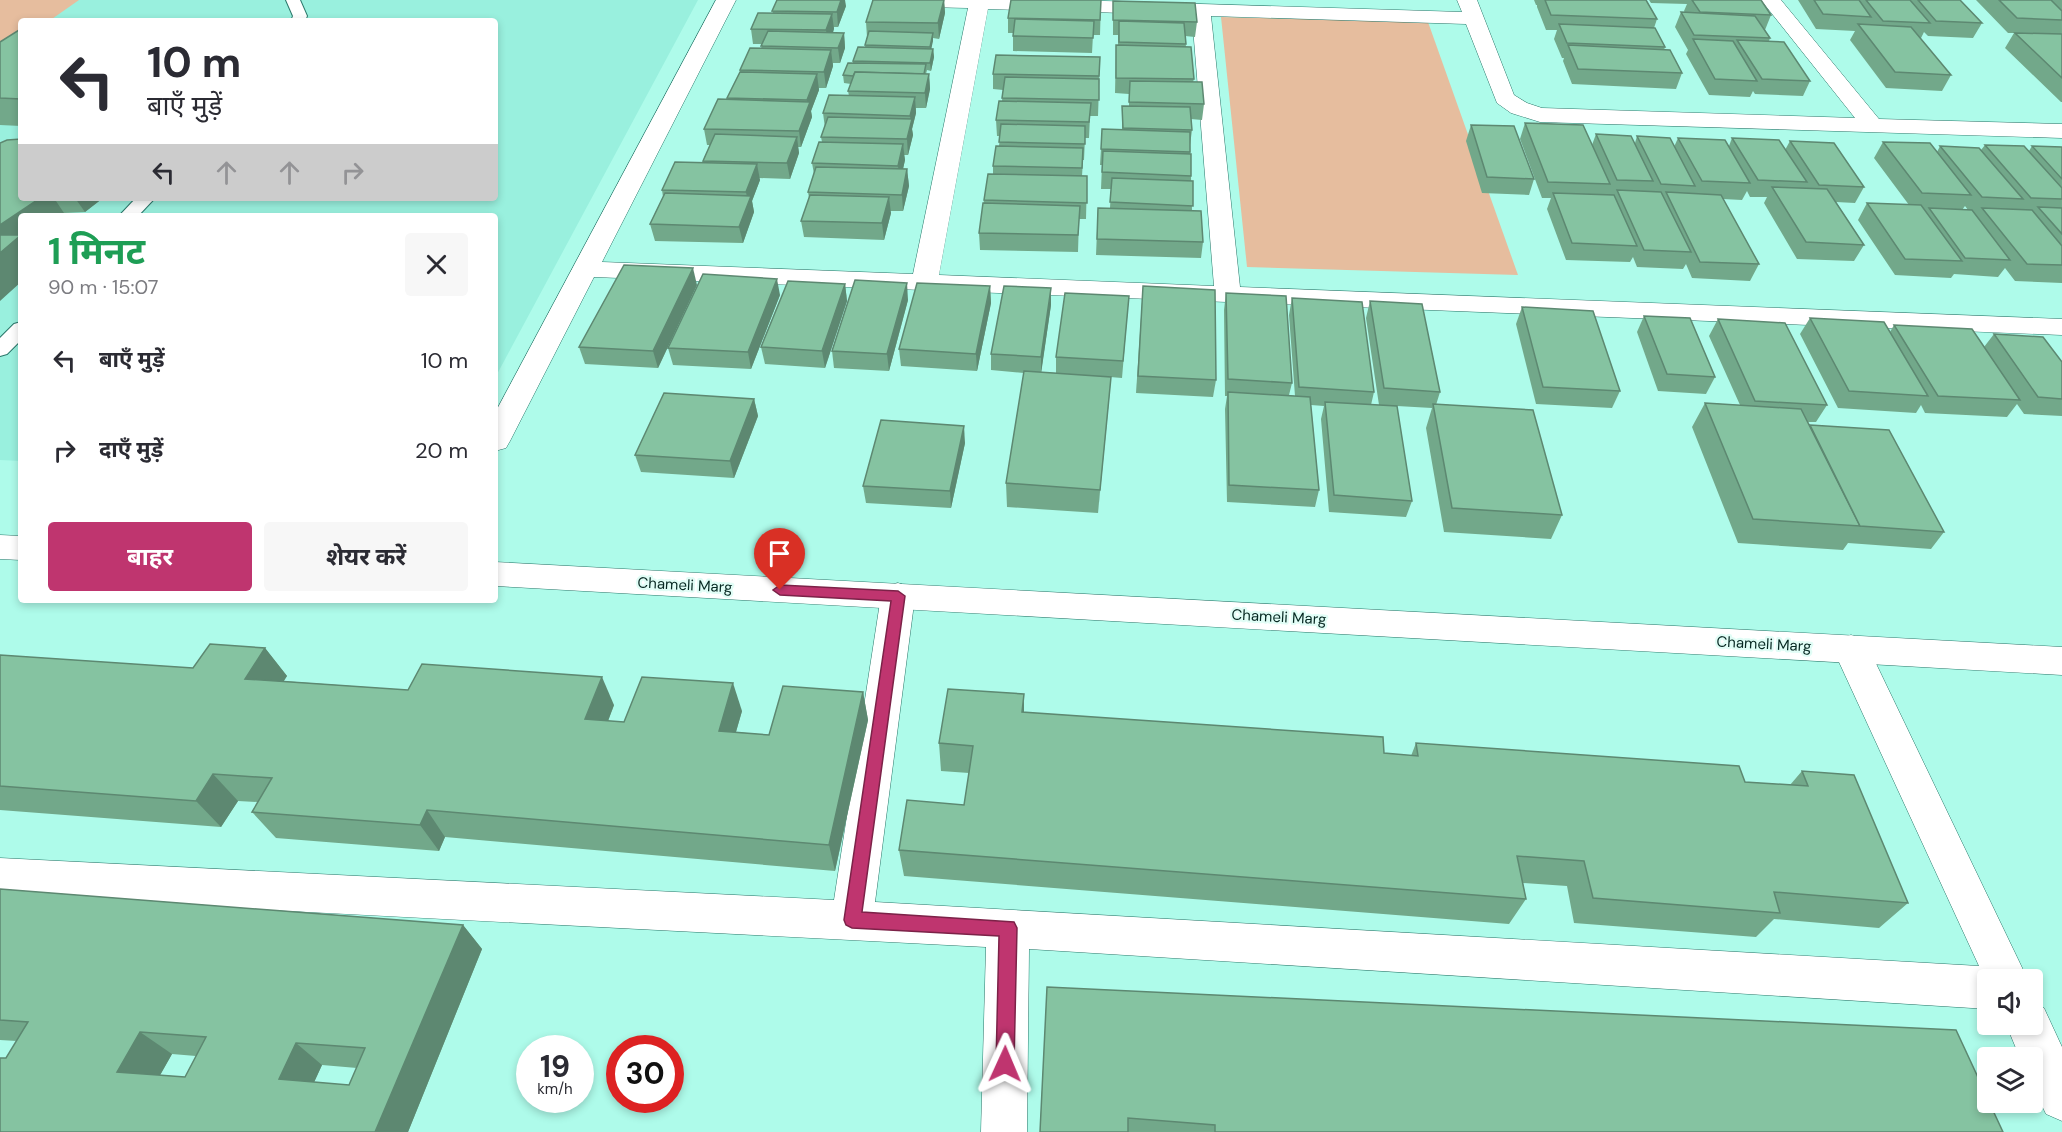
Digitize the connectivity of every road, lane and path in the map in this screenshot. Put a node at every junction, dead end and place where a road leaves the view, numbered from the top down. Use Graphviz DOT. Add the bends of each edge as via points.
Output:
graph roads {
  1 [pos="293,0"];
  2 [pos="726,0"];
  3 [pos="882,0"];
  4 [pos="1771,0"];
  5 [pos="979,3"];
  6 [pos="1470,9"];
  7 [pos="1201,10"];
  8 [pos="299,18"];
  9 [pos="1872,126"];
  10 [pos="2062,131"];
  11 [pos="143,201"];
  12 [pos="131,213"];
  13 [pos="584,269"];
  14 [pos="924,283"];
  15 [pos="1228,294"];
  16 [pos="2062,327"];
  17 [pos="18,331"];
  18 [pos="0,350"];
  19 [pos="498,435"];
  20 [pos="0,547"];
  21 [pos="18,548"];
  22 [pos="498,574"];
  23 [pos="898,596"];
  24 [pos="1851,649"];
  25 [pos="2062,661"];
  26 [pos="0,877"];
  27 [pos="852,920"];
  28 [pos="1008,928"];
  29 [pos="2002,969"];
  30 [pos="1977,987"];
  31 [pos="2033,1035"];
  32 [pos="2062,1098"];
  33 [pos="1004,1132"];
  1 -- 8 [label="lane"];
  2 -- 13 [label="street"];
  3 -- 5 [label="street"];
  4 -- 9 [label="street"];
  5 -- 7 [label="street"];
  5 -- 14 [label="street"];
  6 -- 7 [label="street"];
  6 -- 9 [label="street" via="1505,98 1540,115"];
  7 -- 15 [label="street"];
  9 -- 10 [label="street"];
  11 -- 12 [label="lane"];
  13 -- 14 [label="street"];
  13 -- 19 [label="street"];
  14 -- 15 [label="street"];
  15 -- 16 [label="street"];
  17 -- 18 [label="lane"];
  20 -- 21 [label="street"];
  22 -- 23 [label="street, Chameli Marg"];
  23 -- 24 [label="street, Chameli Marg"];
  23 -- 27 [label="street"];
  24 -- 25 [label="street, Chameli Marg"];
  24 -- 29 [label="street"];
  26 -- 27 [label="street"];
  27 -- 28 [label="street"];
  28 -- 30 [label="street"];
  28 -- 33 [label="street"];
  31 -- 32 [label="street"];
}
